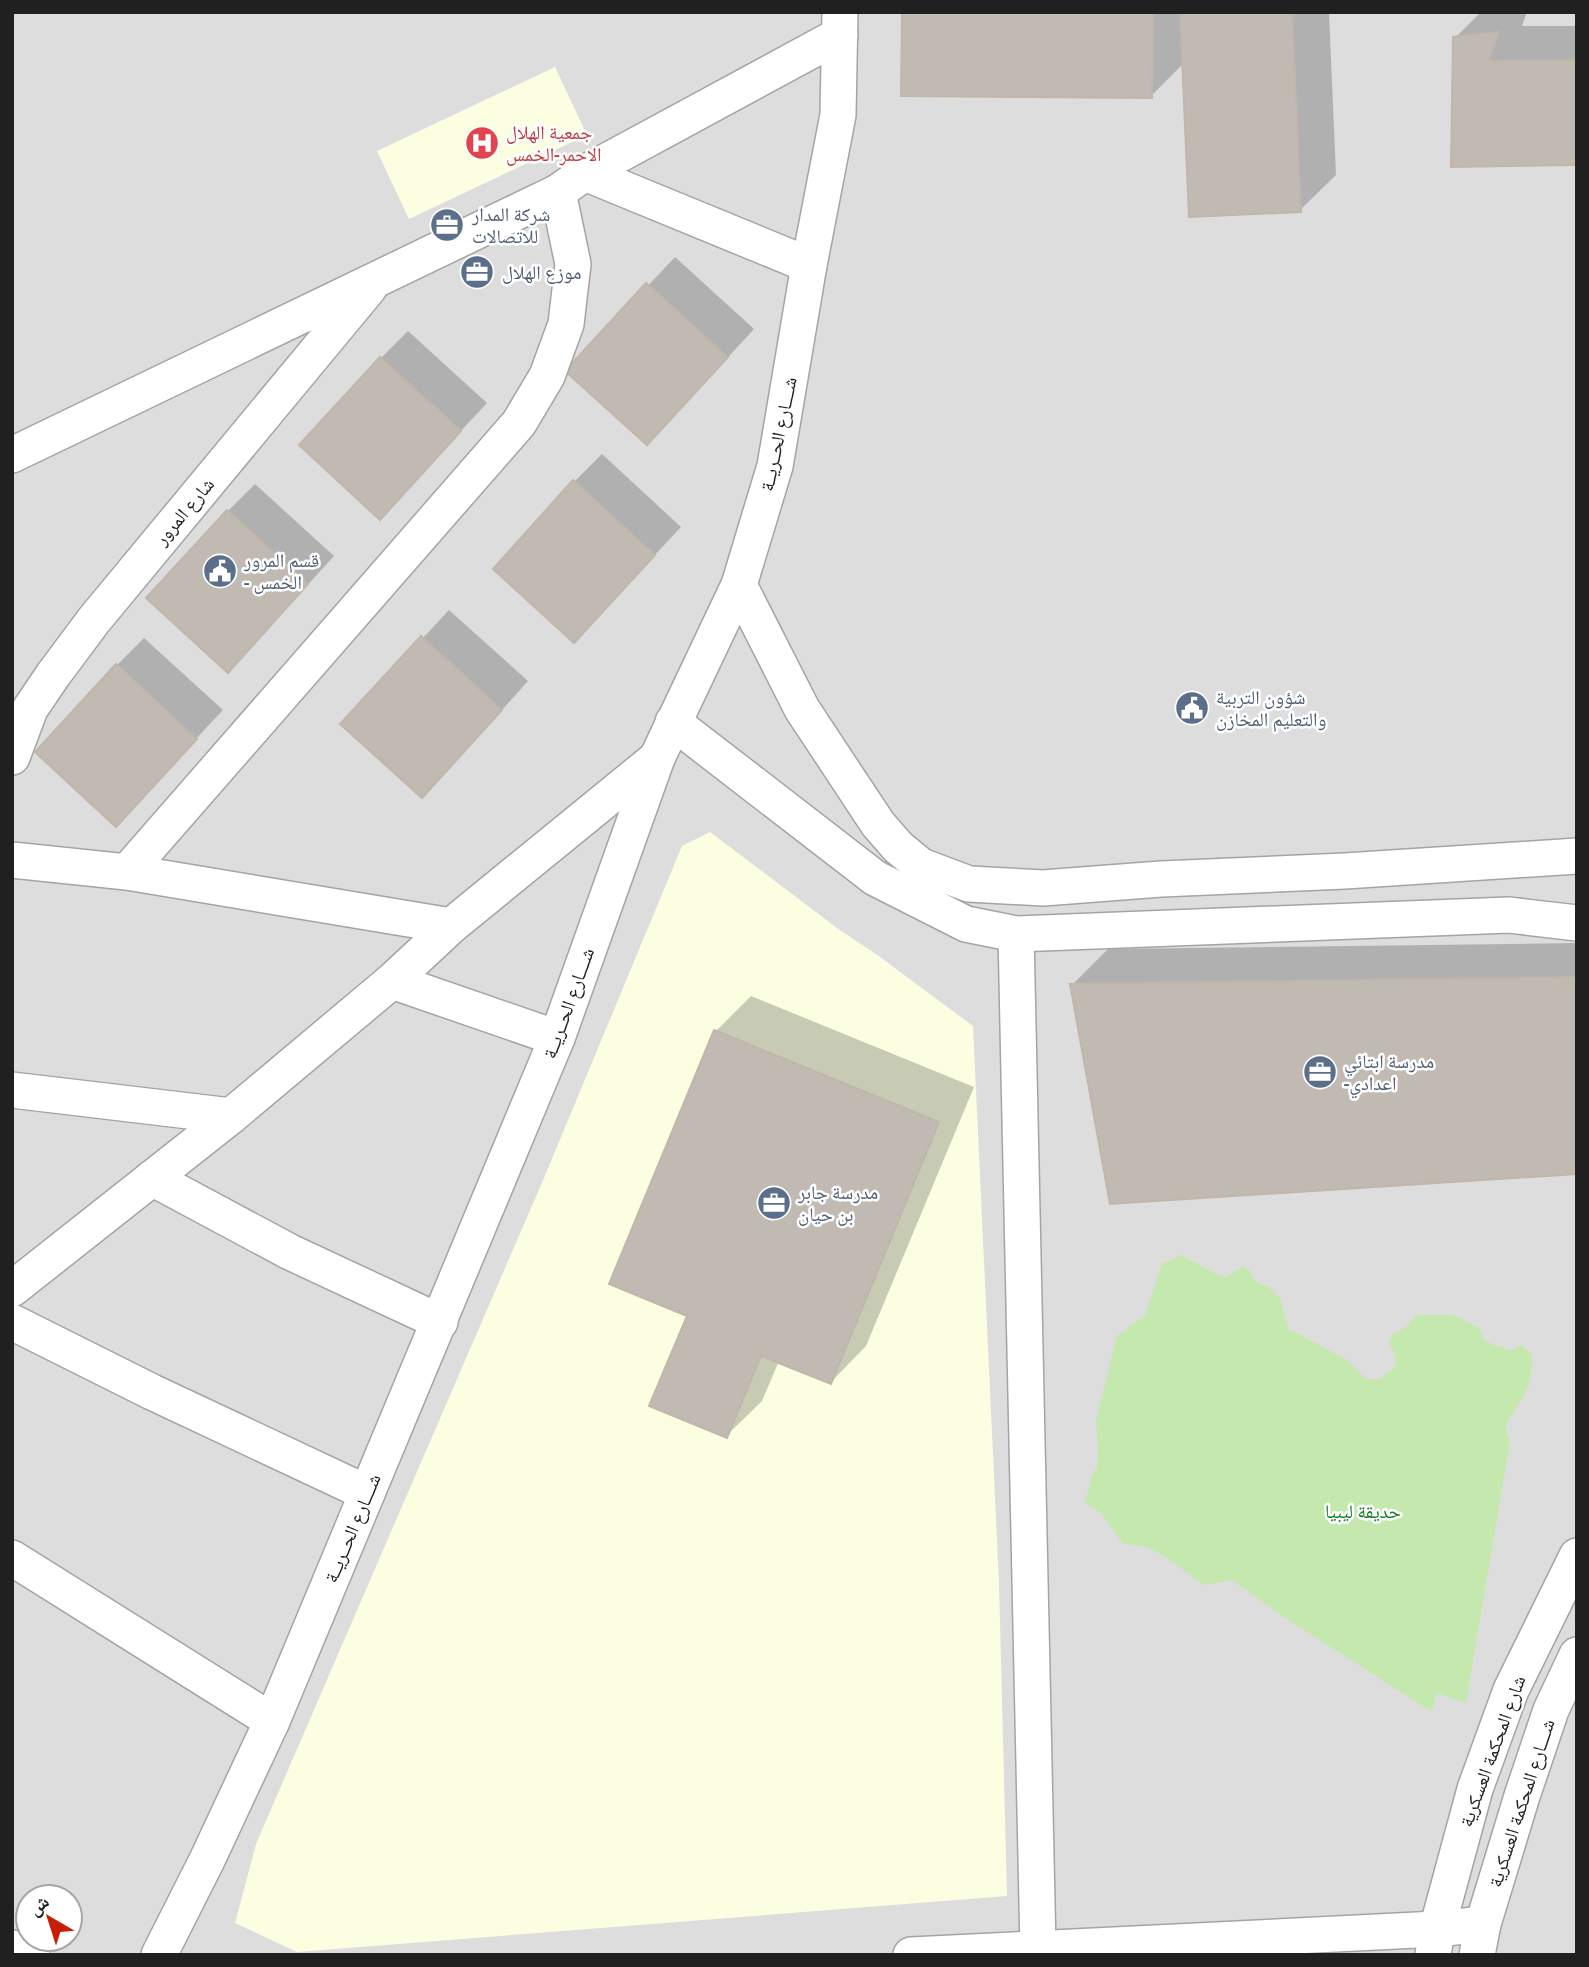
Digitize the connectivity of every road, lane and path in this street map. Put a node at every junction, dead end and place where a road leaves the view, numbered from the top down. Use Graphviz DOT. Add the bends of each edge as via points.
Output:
graph roads {
  1 [pos="840,24"];
  2 [pos="571,182"];
  3 [pos="809,265"];
  4 [pos="376,280"];
  5 [pos="12,455"];
  6 [pos="738,585"];
  7 [pos="673,722"];
  8 [pos="12,757"];
  9 [pos="657,758"];
  10 [pos="1577,856"];
  11 [pos="12,860"];
  12 [pos="127,872"];
  13 [pos="1577,923"];
  14 [pos="452,926"];
  15 [pos="1016,934"];
  16 [pos="392,981"];
  17 [pos="557,1038"];
  18 [pos="12,1090"];
  19 [pos="231,1116"];
  20 [pos="152,1178"];
  21 [pos="12,1289"];
  22 [pos="12,1322"];
  23 [pos="440,1322"];
  24 [pos="367,1493"];
  25 [pos="1577,1556"];
  26 [pos="12,1558"];
  27 [pos="1577,1655"];
  28 [pos="272,1721"];
  29 [pos="1480,1939"];
  30 [pos="1435,1942"];
  31 [pos="12,1948"];
  32 [pos="1051,1951"];
  33 [pos="32,1955"];
  34 [pos="159,1955"];
  35 [pos="911,1955"];
  1 -- 2 [label="street, شارع المرور"];
  1 -- 3 [label="street, شــــارع الحــريــة" via="838,115"];
  2 -- 3 [label="street"];
  2 -- 4 [label="street, شارع المرور"];
  2 -- 12 [label="street" via="573,264 566,324 547,376 519,423"];
  3 -- 6 [label="street, شــــارع الحــريــة" via="775,466"];
  4 -- 5 [label="street, شارع المرور"];
  4 -- 8 [label="street, شارع المرور" via="52,675 30,709"];
  6 -- 7 [label="street, شــــارع الحــريــة"];
  6 -- 10 [label="street" via="802,709 878,824 921,866 969,884 1042,888"];
  7 -- 9 [label="street, شــــارع الحــريــة"];
  7 -- 15 [label="street" via="875,878 966,924"];
  9 -- 14 [label="street"];
  9 -- 17 [label="street, شــــارع الحــريــة"];
  11 -- 12 [label="street"];
  12 -- 14 [label="street"];
  13 -- 15 [label="street" via="1509,915"];
  14 -- 16 [label="street"];
  15 -- 32 [label="street"];
  16 -- 17 [label="street"];
  16 -- 19 [label="street"];
  17 -- 23 [label="street, شــــارع الحــريــة"];
  18 -- 19 [label="street"];
  19 -- 20 [label="street"];
  20 -- 21 [label="street"];
  20 -- 23 [label="street" via="290,1252"];
  22 -- 24 [label="street"];
  23 -- 24 [label="street, شــــارع الحــريــة"];
  24 -- 28 [label="street, شــــارع الحــريــة"];
  25 -- 30 [label="street, شارع المحكمة العسكرية" via="1511,1690 1475,1789"];
  26 -- 28 [label="street"];
  27 -- 29 [label="street, شــــارع المحكمة العسكرية" via="1551,1710 1521,1796"];
  28 -- 34 [label="street, شــــارع الحــريــة"];
  29 -- 30 [label="street"];
  30 -- 32 [label="street"];
  31 -- 33 [label="street"];
  32 -- 35 [label="street"];
}
